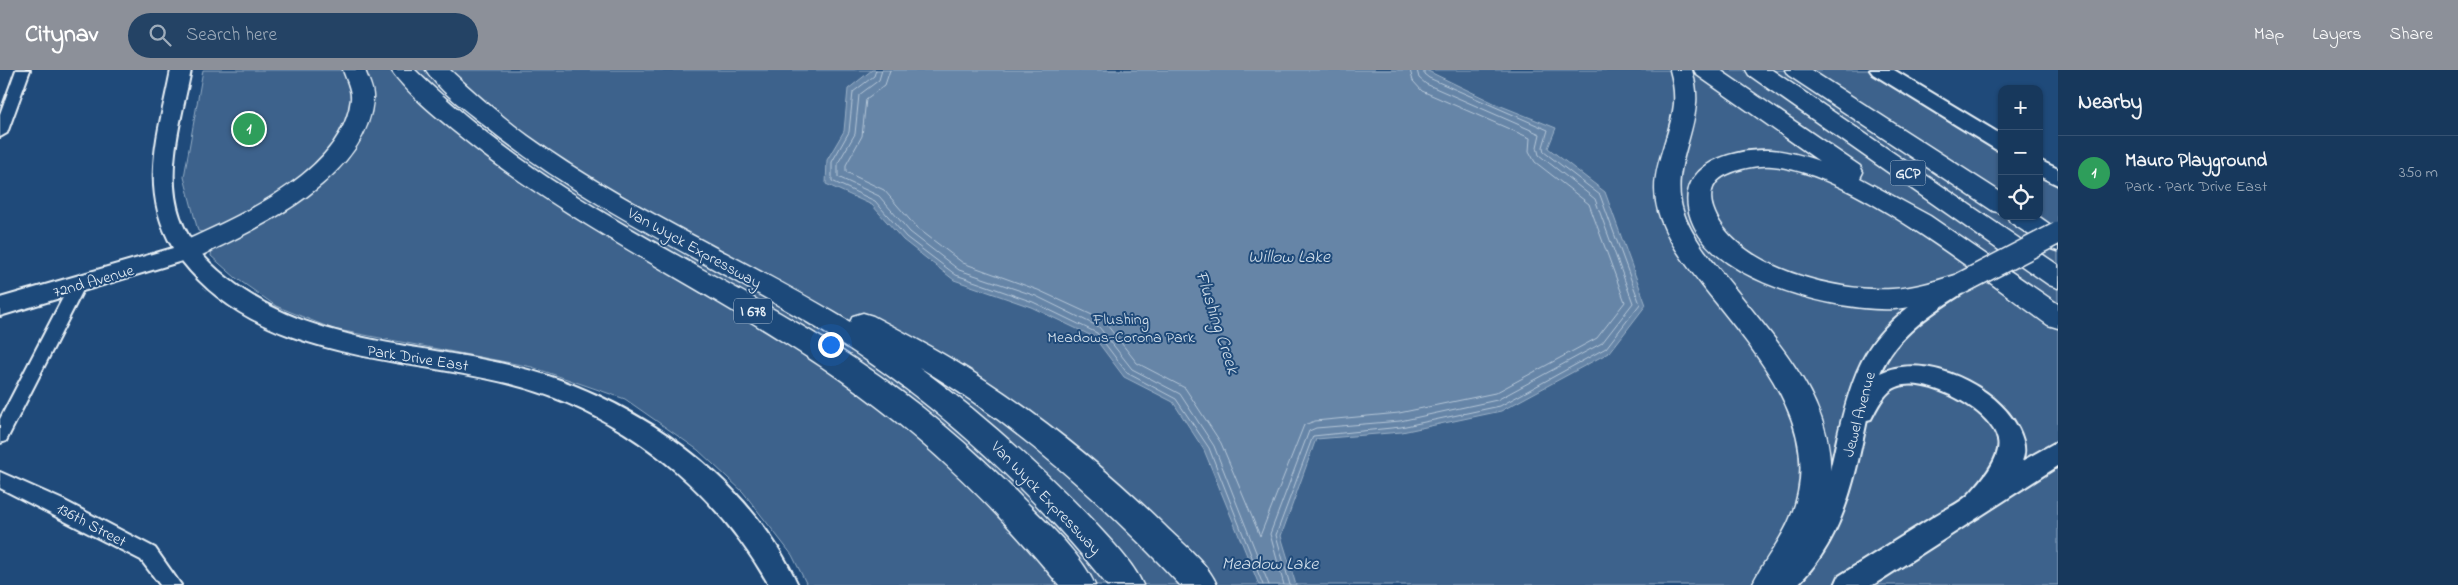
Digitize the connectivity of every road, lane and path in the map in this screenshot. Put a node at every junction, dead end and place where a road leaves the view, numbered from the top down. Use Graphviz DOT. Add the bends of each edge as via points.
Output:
graph roads {
  1 [pos="23,70"];
  2 [pos="181,70"];
  3 [pos="354,70"];
  4 [pos="402,70"];
  5 [pos="437,70"];
  6 [pos="1681,70"];
  7 [pos="1705,70"];
  8 [pos="1757,70"];
  9 [pos="1796,70"];
  10 [pos="1816,70"];
  11 [pos="1880,70"];
  12 [pos="0,133"];
  13 [pos="1998,142"];
  14 [pos="2043,169"];
  15 [pos="2058,178"];
  16 [pos="1993,199"];
  17 [pos="2025,220"];
  18 [pos="1936,233"];
  19 [pos="2058,233"];
  20 [pos="2058,242"];
  21 [pos="185,252"];
  22 [pos="731,266"];
  23 [pos="2058,278"];
  24 [pos="1962,283"];
  25 [pos="78,284"];
  26 [pos="0,307"];
  27 [pos="2058,318"];
  28 [pos="1853,426"];
  29 [pos="0,434"];
  30 [pos="2058,452"];
  31 [pos="0,480"];
  32 [pos="1981,500"];
  33 [pos="171,585"];
  34 [pos="784,585"];
  35 [pos="1079,585"];
  36 [pos="1126,585"];
  37 [pos="1201,585"];
  38 [pos="1768,585"];
  39 [pos="1778,585"];
  40 [pos="1849,585"];
  1 -- 12 [label="street"];
  2 -- 21 [label="street, Park Drive East" via="165,159 164,196"];
  3 -- 21 [label="highway" via="362,99 358,118 348,139 330,162 274,208"];
  4 -- 35 [label="highway, Van Wyck Expressway / I 678" via="447,114 534,181 814,347 906,410 995,489"];
  5 -- 22 [label="highway, Van Wyck Expressway / I 678" via="484,112 550,162"];
  6 -- 38 [label="highway" via="1686,98 1666,178 1672,214 1691,252 1788,379 1806,413 1814,441 1816,476 1810,506 1802,527"];
  7 -- 18 [label="highway"];
  8 -- 23 [label="highway, GCP"];
  9 -- 16 [label="highway, GCP"];
  10 -- 16 [label="highway"];
  11 -- 13 [label="street"];
  14 -- 15 [label="street"];
  17 -- 20 [label="highway"];
  18 -- 24 [label="highway" via="1853,184 1782,160 1728,163 1708,175 1698,195 1704,219 1726,248 1756,268 1796,284 1832,293 1886,299 1913,297"];
  18 -- 27 [label="highway"];
  19 -- 24 [label="street, Jewel Avenue, bridge"];
  21 -- 25 [label="street, 72nd Avenue"];
  21 -- 34 [label="street, Park Drive East" via="208,276 245,304 300,331 346,345 477,366 528,379 618,417 675,455 711,486 748,528"];
  22 -- 36 [label="highway, Van Wyck Expressway / I 678" via="870,347 962,414 1055,501"];
  22 -- 37 [label="highway" via="810,296 925,357 984,394 1070,460 1140,522"];
  24 -- 28 [label="street, Jewel Avenue" via="1911,315 1888,339 1866,375"];
  25 -- 26 [label="street, 72nd Avenue"];
  25 -- 29 [label="street"];
  28 -- 32 [label="street" via="1876,390 1897,376 1931,378 1964,391 1999,419 2012,445 2011,457"];
  28 -- 39 [label="street, Jewel Avenue" via="1839,492 1826,524 1803,560"];
  30 -- 32 [label="street"];
  31 -- 33 [label="street, 136th Street" via="148,554"];
  32 -- 40 [label="street"];
}
